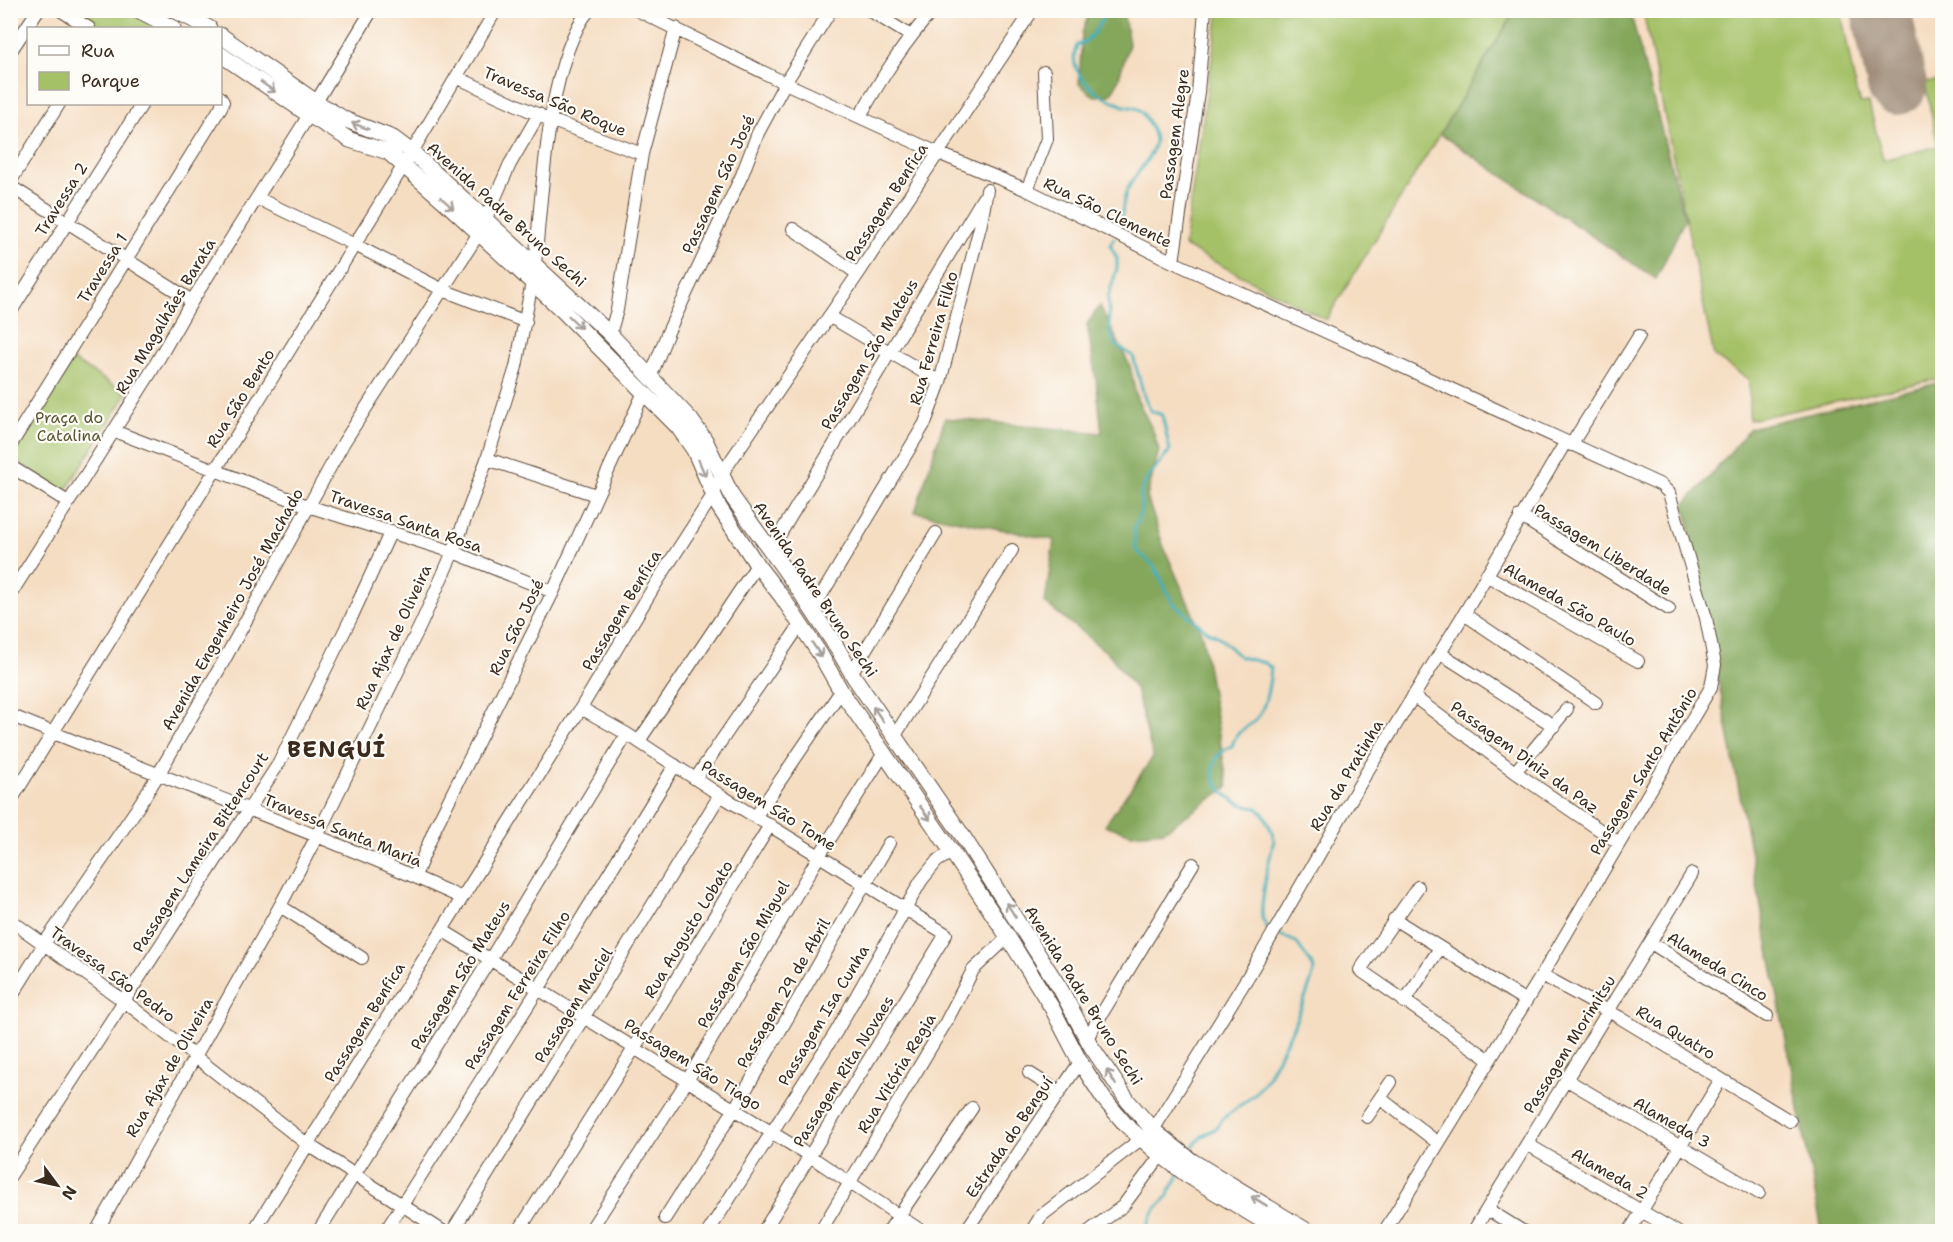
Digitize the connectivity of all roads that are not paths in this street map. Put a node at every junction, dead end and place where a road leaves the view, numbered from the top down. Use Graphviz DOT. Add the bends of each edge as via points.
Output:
graph roads {
  1 [pos="38,10"];
  2 [pos="60,10"];
  3 [pos="138,10"];
  4 [pos="174,10"];
  5 [pos="372,10"];
  6 [pos="496,10"];
  7 [pos="589,10"];
  8 [pos="637,10"];
  9 [pos="831,10"];
  10 [pos="869,10"];
  11 [pos="933,10"];
  12 [pos="1201,11"];
  13 [pos="1030,14"];
  14 [pos="87,27"];
  15 [pos="171,27"];
  16 [pos="206,27"];
  17 [pos="676,28"];
  18 [pos="911,36"];
  19 [pos="222,37"];
  20 [pos="10,52"];
  21 [pos="222,55"];
  22 [pos="1044,72"];
  23 [pos="456,77"];
  24 [pos="785,82"];
  25 [pos="58,105"];
  26 [pos="140,105"];
  27 [pos="219,105"];
  28 [pos="312,109"];
  29 [pos="860,116"];
  30 [pos="545,117"];
  31 [pos="938,153"];
  32 [pos="642,154"];
  33 [pos="408,158"];
  34 [pos="994,175"];
  35 [pos="10,184"];
  36 [pos="987,190"];
  37 [pos="1027,190"];
  38 [pos="257,198"];
  39 [pos="486,218"];
  40 [pos="67,220"];
  41 [pos="794,229"];
  42 [pos="479,233"];
  43 [pos="353,244"];
  44 [pos="127,259"];
  45 [pos="1173,262"];
  46 [pos="535,264"];
  47 [pos="858,274"];
  48 [pos="532,282"];
  49 [pos="443,290"];
  50 [pos="192,301"];
  51 [pos="10,313"];
  52 [pos="830,316"];
  53 [pos="526,322"];
  54 [pos="610,334"];
  55 [pos="1639,336"];
  56 [pos="889,351"];
  57 [pos="940,382"];
  58 [pos="647,385"];
  59 [pos="114,431"];
  60 [pos="1568,444"];
  61 [pos="10,446"];
  62 [pos="487,459"];
  63 [pos="10,466"];
  64 [pos="214,470"];
  65 [pos="721,475"];
  66 [pos="597,495"];
  67 [pos="713,495"];
  68 [pos="68,502"];
  69 [pos="308,506"];
  70 [pos="1520,516"];
  71 [pos="391,531"];
  72 [pos="936,533"];
  73 [pos="771,549"];
  74 [pos="1012,550"];
  75 [pos="453,552"];
  76 [pos="757,565"];
  77 [pos="1486,575"];
  78 [pos="553,592"];
  79 [pos="10,595"];
  80 [pos="813,609"];
  81 [pos="1669,609"];
  82 [pos="1464,614"];
  83 [pos="800,625"];
  84 [pos="1440,652"];
  85 [pos="1638,661"];
  86 [pos="852,672"];
  87 [pos="841,691"];
  88 [pos="1413,696"];
  89 [pos="1596,703"];
  90 [pos="581,708"];
  91 [pos="1567,709"];
  92 [pos="10,715"];
  93 [pos="1554,726"];
  94 [pos="53,732"];
  95 [pos="627,734"];
  96 [pos="894,737"];
  97 [pos="639,741"];
  98 [pos="884,753"];
  99 [pos="675,765"];
  100 [pos="1515,772"];
  101 [pos="158,775"];
  102 [pos="696,778"];
  103 [pos="720,795"];
  104 [pos="10,802"];
  105 [pos="248,809"];
  106 [pos="756,816"];
  107 [pos="770,825"];
  108 [pos="317,836"];
  109 [pos="889,843"];
  110 [pos="1619,843"];
  111 [pos="952,852"];
  112 [pos="819,856"];
  113 [pos="1193,864"];
  114 [pos="1692,874"];
  115 [pos="415,876"];
  116 [pos="866,884"];
  117 [pos="1418,887"];
  118 [pos="462,898"];
  119 [pos="280,906"];
  120 [pos="905,908"];
  121 [pos="10,920"];
  122 [pos="1394,920"];
  123 [pos="941,929"];
  124 [pos="442,930"];
  125 [pos="1008,937"];
  126 [pos="1651,943"];
  127 [pos="44,944"];
  128 [pos="1440,948"];
  129 [pos="362,958"];
  130 [pos="491,958"];
  131 [pos="1542,975"];
  132 [pos="539,988"];
  133 [pos="10,999"];
  134 [pos="124,1001"];
  135 [pos="1526,1001"];
  136 [pos="1404,1002"];
  137 [pos="1608,1012"];
  138 [pos="1767,1016"];
  139 [pos="585,1017"];
  140 [pos="1088,1038"];
  141 [pos="635,1047"];
  142 [pos="196,1056"];
  143 [pos="1490,1060"];
  144 [pos="1080,1062"];
  145 [pos="1029,1073"];
  146 [pos="1721,1079"];
  147 [pos="1567,1080"];
  148 [pos="687,1081"];
  149 [pos="1391,1082"];
  150 [pos="1059,1092"];
  151 [pos="1380,1098"];
  152 [pos="972,1108"];
  153 [pos="734,1110"];
  154 [pos="1367,1117"];
  155 [pos="1790,1121"];
  156 [pos="1150,1131"];
  157 [pos="772,1132"];
  158 [pos="1438,1143"];
  159 [pos="307,1144"];
  160 [pos="1527,1144"];
  161 [pos="1680,1146"];
  162 [pos="1161,1155"];
  163 [pos="810,1156"];
  164 [pos="354,1174"];
  165 [pos="10,1176"];
  166 [pos="851,1182"];
  167 [pos="1760,1193"];
  168 [pos="401,1205"];
  169 [pos="1487,1209"];
  170 [pos="1642,1210"];
  171 [pos="898,1215"];
  172 [pos="665,1218"];
  173 [pos="96,1232"];
  174 [pos="253,1232"];
  175 [pos="318,1232"];
  176 [pos="385,1232"];
  177 [pos="444,1232"];
  178 [pos="452,1232"];
  179 [pos="518,1232"];
  180 [pos="589,1232"];
  181 [pos="708,1232"];
  182 [pos="763,1232"];
  183 [pos="820,1232"];
  184 [pos="888,1232"];
  185 [pos="923,1232"];
  186 [pos="966,1232"];
  187 [pos="1031,1232"];
  188 [pos="1088,1232"];
  189 [pos="1281,1232"];
  190 [pos="1309,1232"];
  191 [pos="1384,1232"];
  192 [pos="1473,1232"];
  193 [pos="1524,1232"];
  194 [pos="1629,1232"];
  195 [pos="1677,1232"];
  1 -- 20 [label="street"];
  2 -- 14 [label="street"];
  3 -- 15 [label="main road"];
  4 -- 16 [label="main road"];
  5 -- 28 [label="street, Rua Magalhães Barata"];
  6 -- 23 [label="street, Rua São Bento"];
  7 -- 30 [label="street, Rua Ajax de Oliveira" via="578,27"];
  8 -- 17 [label="street, Rua São Clemente"];
  9 -- 24 [label="street, Passagem São José"];
  10 -- 18 [label="street"];
  11 -- 18 [label="street"];
  12 -- 45 [label="street, Passagem Alegre" via="1198,92"];
  13 -- 31 [label="street, Passagem Benfica"];
  17 -- 24 [label="street, Rua São Clemente"];
  17 -- 32 [label="street"];
  18 -- 29 [label="street"];
  19 -- 28 [label="main road, Avenida Padre Bruno Sechi"];
  21 -- 28 [label="main road, Avenida Padre Bruno Sechi, one-way"];
  22 -- 37 [label="street" via="1047,139"];
  23 -- 30 [label="street, Travessa São Roque"];
  23 -- 33 [label="street, Rua São Bento"];
  24 -- 29 [label="street, Rua São Clemente"];
  24 -- 58 [label="street, Passagem São José" via="758,133"];
  25 -- 35 [label="street"];
  26 -- 40 [label="street, Travessa 2"];
  27 -- 44 [label="street, Travessa 1"];
  28 -- 33 [label="main road, Avenida Padre Bruno Sechi" via="350,140"];
  28 -- 38 [label="street, Rua Magalhães Barata"];
  29 -- 31 [label="street, Rua São Clemente"];
  30 -- 32 [label="street, Travessa São Roque"];
  30 -- 39 [label="street" via="510,164"];
  30 -- 46 [label="street, Rua Ajax de Oliveira"];
  31 -- 34 [label="street, Rua São Clemente"];
  31 -- 47 [label="street, Passagem Benfica"];
  32 -- 54 [label="street"];
  33 -- 39 [label="main road, Avenida Padre Bruno Sechi"];
  33 -- 42 [label="main road, Avenida Padre Bruno Sechi, one-way"];
  33 -- 43 [label="street, Rua São Bento"];
  34 -- 36 [label="street, Passagem São Mateus"];
  34 -- 37 [label="street, Rua São Clemente"];
  35 -- 40 [label="street"];
  36 -- 56 [label="street, Passagem São Mateus"];
  36 -- 57 [label="street, Rua Ferreira Filho"];
  37 -- 45 [label="street, Rua São Clemente"];
  38 -- 43 [label="street"];
  38 -- 50 [label="street, Rua Magalhães Barata"];
  39 -- 46 [label="main road, Avenida Padre Bruno Sechi"];
  40 -- 44 [label="street"];
  40 -- 51 [label="street, Travessa 2"];
  41 -- 47 [label="street"];
  42 -- 48 [label="main road, Avenida Padre Bruno Sechi"];
  42 -- 49 [label="street, Avenida Engenheiro José Machado"];
  43 -- 49 [label="street"];
  43 -- 64 [label="street, Rua São Bento"];
  44 -- 50 [label="street"];
  44 -- 61 [label="street, Travessa 1"];
  45 -- 60 [label="street, Rua São Clemente"];
  46 -- 48 [label="main road, Rua Ajax de Oliveira"];
  46 -- 54 [label="main road, Avenida Padre Bruno Sechi"];
  47 -- 52 [label="street, Passagem Benfica"];
  48 -- 53 [label="street, Rua Ajax de Oliveira"];
  48 -- 58 [label="main road, Avenida Padre Bruno Sechi, one-way"];
  49 -- 53 [label="street"];
  49 -- 69 [label="street, Avenida Engenheiro José Machado" via="344,442"];
  50 -- 59 [label="street, Rua Magalhães Barata"];
  52 -- 56 [label="street"];
  52 -- 65 [label="street, Passagem Benfica"];
  53 -- 62 [label="street, Rua Ajax de Oliveira"];
  54 -- 58 [label="main road, Avenida Padre Bruno Sechi"];
  55 -- 60 [label="street, Rua da Pratinha"];
  56 -- 57 [label="street"];
  56 -- 73 [label="street, Passagem São Mateus"];
  57 -- 80 [label="street, Rua Ferreira Filho" via="925,423"];
  58 -- 65 [label="main road, Avenida Padre Bruno Sechi" via="691,420"];
  58 -- 66 [label="street, Rua São José"];
  58 -- 67 [label="main road, Avenida Padre Bruno Sechi, one-way" via="694,450"];
  59 -- 64 [label="street, Travessa Santa Rosa"];
  59 -- 68 [label="street, Rua Magalhães Barata"];
  60 -- 70 [label="street, Rua da Pratinha"];
  60 -- 110 [label="street, Passagem Santo Antônio" via="1661,485 1670,493 1706,618 1715,665 1706,697"];
  62 -- 66 [label="street"];
  62 -- 75 [label="street, Rua Ajax de Oliveira"];
  63 -- 68 [label="street"];
  64 -- 69 [label="street, Travessa Santa Rosa"];
  64 -- 94 [label="street, Rua São Bento"];
  65 -- 67 [label="street, Passagem Benfica"];
  65 -- 73 [label="main road, Avenida Padre Bruno Sechi"];
  66 -- 78 [label="street, Rua São José"];
  67 -- 76 [label="main road, Avenida Padre Bruno Sechi"];
  67 -- 90 [label="street, Passagem Benfica"];
  68 -- 79 [label="street, Rua Magalhães Barata"];
  69 -- 71 [label="street, Travessa Santa Rosa"];
  69 -- 101 [label="street, Avenida Engenheiro José Machado"];
  70 -- 77 [label="street, Rua da Pratinha"];
  70 -- 81 [label="street, Passagem Liberdade"];
  71 -- 75 [label="street, Travessa Santa Rosa"];
  71 -- 105 [label="street, Passagem Lameira Bittencourt" via="279,763"];
  72 -- 86 [label="street"];
  73 -- 80 [label="main road, Avenida Padre Bruno Sechi"];
  74 -- 96 [label="street"];
  75 -- 78 [label="street, Travessa Santa Rosa"];
  75 -- 108 [label="street, Rua Ajax de Oliveira"];
  76 -- 83 [label="main road, Avenida Padre Bruno Sechi"];
  76 -- 97 [label="street"];
  77 -- 82 [label="street, Rua da Pratinha"];
  77 -- 85 [label="street, Alameda São Paulo"];
  78 -- 115 [label="street, Rua São José"];
  80 -- 86 [label="main road, Avenida Padre Bruno Sechi"];
  82 -- 84 [label="street, Rua da Pratinha"];
  82 -- 89 [label="street"];
  83 -- 87 [label="main road, Avenida Padre Bruno Sechi, one-way"];
  83 -- 102 [label="street"];
  84 -- 88 [label="street, Rua da Pratinha"];
  84 -- 93 [label="street"];
  96 -- 86 [label="main road, Avenida Padre Bruno Sechi, one-way"];
  87 -- 98 [label="main road, Avenida Padre Bruno Sechi"];
  87 -- 106 [label="street"];
  88 -- 100 [label="street, Passagem Diniz da Paz"];
  88 -- 156 [label="street, Rua da Pratinha" via="1274,933"];
  90 -- 95 [label="street, Passagem São Tome"];
  90 -- 118 [label="street, Passagem Benfica"];
  91 -- 93 [label="street"];
  92 -- 94 [label="street, Travessa Santa Maria"];
  93 -- 100 [label="street"];
  94 -- 101 [label="street, Travessa Santa Maria"];
  94 -- 104 [label="street, Rua São Bento"];
  95 -- 97 [label="street, Passagem São Tome"];
  95 -- 130 [label="street, Passagem São Mateus"];
  140 -- 96 [label="main road, Avenida Padre Bruno Sechi, one-way" via="1013,914"];
  97 -- 99 [label="street, Passagem São Tome"];
  98 -- 111 [label="main road, Avenida Padre Bruno Sechi, one-way"];
  98 -- 112 [label="street, Passagem São Miguel"];
  99 -- 102 [label="street, Passagem São Tome"];
  99 -- 132 [label="street, Passagem Ferreira Filho"];
  100 -- 110 [label="street, Passagem Diniz da Paz"];
  101 -- 105 [label="street, Travessa Santa Maria"];
  101 -- 127 [label="street, Avenida Engenheiro José Machado"];
  102 -- 103 [label="street, Passagem São Tome"];
  103 -- 106 [label="street, Passagem São Tome"];
  103 -- 139 [label="street, Passagem Maciel"];
  105 -- 108 [label="street, Travessa Santa Maria"];
  105 -- 134 [label="street, Passagem Lameira Bittencourt"];
  106 -- 107 [label="street, Passagem São Tome"];
  107 -- 112 [label="street, Passagem São Tome"];
  107 -- 141 [label="street, Rua Augusto Lobato"];
  108 -- 115 [label="street, Travessa Santa Maria"];
  108 -- 119 [label="street, Rua Ajax de Oliveira"];
  109 -- 116 [label="street, Passagem 29 de Abril"];
  110 -- 131 [label="street, Passagem Santo Antônio"];
  111 -- 120 [label="street, Passagem Isa Cunha" via="937,861"];
  111 -- 125 [label="main road, Avenida Padre Bruno Sechi"];
  112 -- 116 [label="street, Passagem São Tome"];
  112 -- 148 [label="street, Passagem São Miguel"];
  113 -- 140 [label="street"];
  114 -- 126 [label="street, Passagem Morimitsu"];
  115 -- 118 [label="street, Travessa Santa Maria"];
  116 -- 120 [label="street, Passagem São Tome"];
  116 -- 153 [label="street, Passagem 29 de Abril"];
  117 -- 122 [label="street"];
  118 -- 124 [label="street, Passagem Benfica"];
  119 -- 129 [label="street"];
  119 -- 142 [label="street, Rua Ajax de Oliveira"];
  120 -- 123 [label="street, Passagem São Tome"];
  120 -- 157 [label="street, Passagem Isa Cunha" via="836,1032"];
  121 -- 127 [label="street, Travessa São Pedro"];
  122 -- 128 [label="street"];
  122 -- 136 [label="street" via="1360,968"];
  123 -- 163 [label="street, Passagem Rita Novaes" via="946,934 944,939"];
  124 -- 130 [label="street, Passagem São Tiago"];
  124 -- 159 [label="street, Passagem Benfica"];
  125 -- 144 [label="main road, Avenida Padre Bruno Sechi"];
  125 -- 166 [label="street, Rua Vitória Regia" via="973,970"];
  126 -- 137 [label="street, Passagem Morimitsu"];
  126 -- 138 [label="street, Alameda Cinco"];
  127 -- 133 [label="street, Avenida Engenheiro José Machado"];
  127 -- 134 [label="street, Travessa São Pedro"];
  128 -- 135 [label="street"];
  128 -- 136 [label="street"];
  130 -- 132 [label="street, Passagem São Tiago"];
  130 -- 164 [label="street, Passagem São Mateus"];
  131 -- 135 [label="street, Passagem Santo Antônio"];
  131 -- 137 [label="street, Rua Quatro"];
  132 -- 139 [label="street, Passagem São Tiago"];
  132 -- 168 [label="street, Passagem Ferreira Filho"];
  134 -- 142 [label="street, Travessa São Pedro"];
  134 -- 165 [label="street, Passagem Lameira Bittencourt"];
  135 -- 143 [label="street, Passagem Santo Antônio"];
  136 -- 143 [label="street"];
  137 -- 146 [label="street, Rua Quatro"];
  137 -- 147 [label="street, Passagem Morimitsu"];
  139 -- 141 [label="street, Passagem São Tiago"];
  139 -- 178 [label="street, Passagem Maciel"];
  156 -- 140 [label="main road, Avenida Padre Bruno Sechi, one-way" via="1117,1087"];
  141 -- 148 [label="street, Passagem São Tiago"];
  141 -- 179 [label="street, Rua Augusto Lobato"];
  142 -- 159 [label="street, Travessa São Pedro"];
  142 -- 173 [label="street, Rua Ajax de Oliveira"];
  143 -- 158 [label="street, Passagem Santo Antônio"];
  144 -- 150 [label="street, Estrada do Benguí"];
  144 -- 156 [label="main road, Avenida Padre Bruno Sechi" via="1126,1125"];
  145 -- 150 [label="street"];
  146 -- 155 [label="street, Rua Quatro"];
  146 -- 161 [label="street"];
  147 -- 160 [label="street, Passagem Morimitsu"];
  147 -- 161 [label="street, Alameda 3"];
  148 -- 153 [label="street, Passagem São Tiago"];
  148 -- 180 [label="street, Passagem São Miguel"];
  149 -- 151 [label="street"];
  150 -- 186 [label="street, Estrada do Benguí"];
  151 -- 154 [label="street"];
  151 -- 158 [label="street"];
  152 -- 171 [label="street"];
  153 -- 157 [label="street, Passagem São Tiago"];
  153 -- 172 [label="street, Passagem 29 de Abril"];
  156 -- 162 [label="main road, Avenida Padre Bruno Sechi"];
  156 -- 187 [label="street" via="1041,1216"];
  190 -- 156 [label="main road, Avenida Padre Bruno Sechi, one-way" via="1191,1161"];
  157 -- 163 [label="street, Passagem São Tiago"];
  157 -- 181 [label="street, Passagem Isa Cunha"];
  158 -- 191 [label="street, Passagem Santo Antônio"];
  159 -- 164 [label="street, Travessa São Pedro"];
  159 -- 174 [label="street, Passagem Benfica"];
  160 -- 169 [label="street, Passagem Morimitsu"];
  160 -- 170 [label="street, Alameda 2"];
  161 -- 167 [label="street, Alameda 3"];
  161 -- 170 [label="street"];
  162 -- 188 [label="street" via="1123,1206"];
  162 -- 189 [label="main road, Avenida Padre Bruno Sechi"];
  163 -- 166 [label="street, Passagem São Tiago"];
  163 -- 182 [label="street, Passagem Rita Novaes"];
  164 -- 168 [label="street, Travessa São Pedro"];
  164 -- 175 [label="street, Passagem São Mateus"];
  166 -- 171 [label="street, Passagem São Tiago"];
  166 -- 183 [label="street, Rua Vitória Regia"];
  168 -- 176 [label="street, Passagem Ferreira Filho"];
  168 -- 177 [label="street, Travessa São Pedro"];
  169 -- 192 [label="street, Passagem Morimitsu"];
  169 -- 193 [label="street"];
  170 -- 194 [label="street"];
  170 -- 195 [label="street, Alameda 2"];
  171 -- 184 [label="street"];
  171 -- 185 [label="street, Passagem São Tiago"];
}
